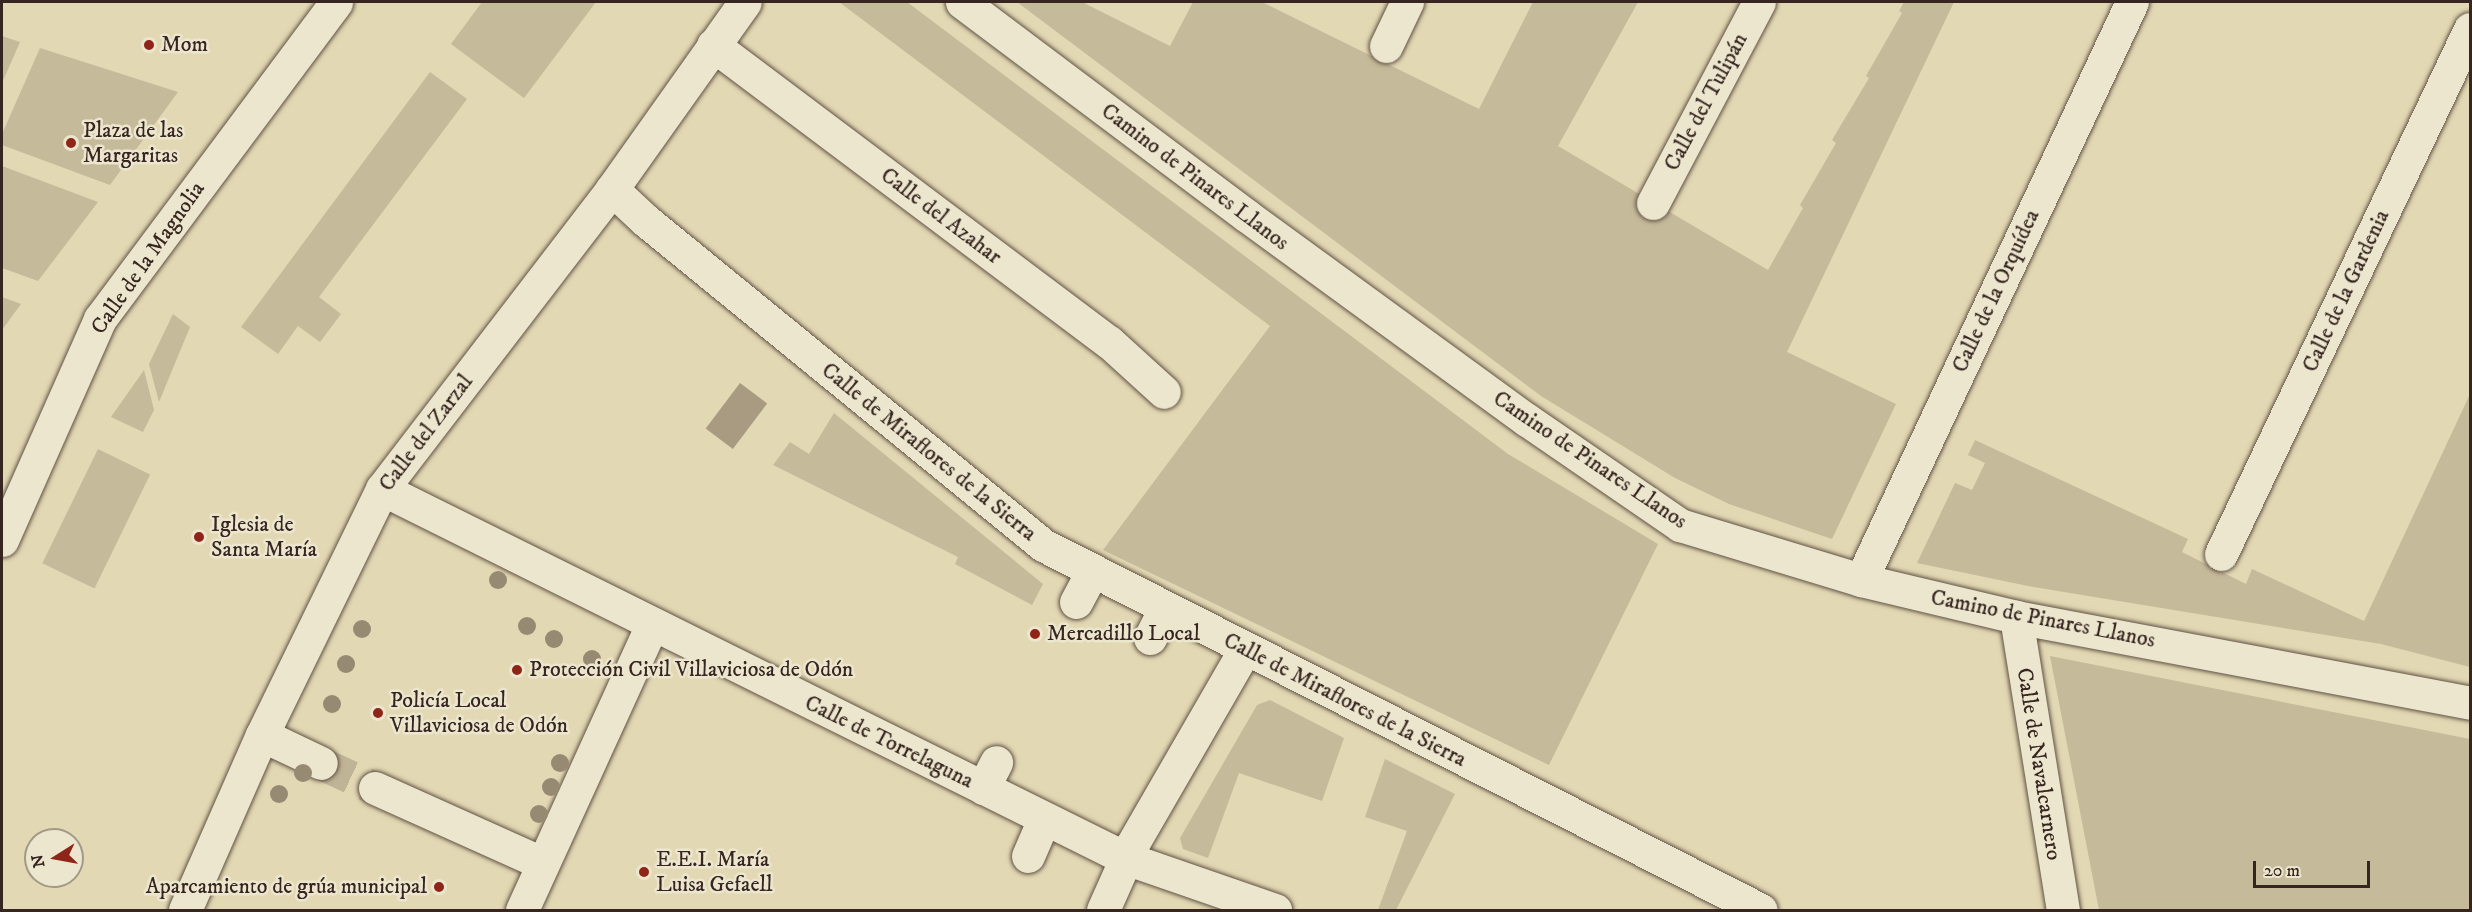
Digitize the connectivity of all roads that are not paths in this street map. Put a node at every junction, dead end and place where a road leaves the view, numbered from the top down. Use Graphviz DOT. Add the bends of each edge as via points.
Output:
graph roads {
  1 [pos="336,2"];
  2 [pos="745,2"];
  3 [pos="962,2"];
  4 [pos="1407,2"];
  5 [pos="1759,2"];
  6 [pos="2132,2"];
  7 [pos="2470,29"];
  8 [pos="712,45"];
  9 [pos="1386,46"];
  10 [pos="612,189"];
  11 [pos="1653,203"];
  12 [pos="1164,392"];
  13 [pos="382,489"];
  14 [pos="2,540"];
  15 [pos="2221,554"];
  16 [pos="1093,570"];
  17 [pos="1861,580"];
  18 [pos="1076,602"];
  19 [pos="1165,608"];
  20 [pos="2016,617"];
  21 [pos="652,625"];
  22 [pos="1150,638"];
  23 [pos="1245,649"];
  24 [pos="2470,702"];
  25 [pos="262,735"];
  26 [pos="321,763"];
  27 [pos="375,788"];
  28 [pos="1057,814"];
  29 [pos="1028,856"];
  30 [pos="1125,858"];
  31 [pos="542,863"];
  32 [pos="186,910"];
  33 [pos="522,910"];
  34 [pos="1103,910"];
  35 [pos="1275,910"];
  36 [pos="1761,910"];
  37 [pos="2063,910"];
  1 -- 14 [label="street, Calle de la Magnolia" via="100,319"];
  2 -- 8 [label="street, Calle del Zarzal"];
  3 -- 17 [label="street, Camino de Pinares Llanos" via="1265,230 1527,420 1680,525"];
  4 -- 9 [label="street"];
  5 -- 11 [label="street, Calle del Tulipán"];
  6 -- 17 [label="street, Calle de la Orquídea"];
  7 -- 15 [label="street, Calle de la Gardenia"];
  8 -- 10 [label="street, Calle del Zarzal"];
  8 -- 12 [label="street, Calle del Azahar" via="1109,342"];
  10 -- 13 [label="street, Calle del Zarzal"];
  10 -- 16 [label="street, Calle de Miraflores de la Sierra" via="1043,545"];
  13 -- 21 [label="street, Calle de Torrelaguna"];
  13 -- 25 [label="street, Calle del Zarzal"];
  16 -- 18 [label="street"];
  16 -- 19 [label="street, Calle de Miraflores de la Sierra"];
  17 -- 20 [label="street, Camino de Pinares Llanos"];
  19 -- 22 [label="street"];
  19 -- 23 [label="street, Calle de Miraflores de la Sierra"];
  20 -- 24 [label="street, Camino de Pinares Llanos"];
  20 -- 37 [label="street, Calle de Navalcarnero"];
  21 -- 28 [label="street, Calle de Torrelaguna" via="989,775"];
  21 -- 31 [label="street"];
  23 -- 30 [label="street"];
  23 -- 36 [label="street, Calle de Miraflores de la Sierra"];
  25 -- 26 [label="street"];
  25 -- 32 [label="street, Calle del Zarzal"];
  27 -- 31 [label="street"];
  28 -- 29 [label="street"];
  28 -- 30 [label="street, Calle de Torrelaguna"];
  30 -- 34 [label="street"];
  30 -- 35 [label="street, Calle de Torrelaguna"];
  31 -- 33 [label="street"];
}
